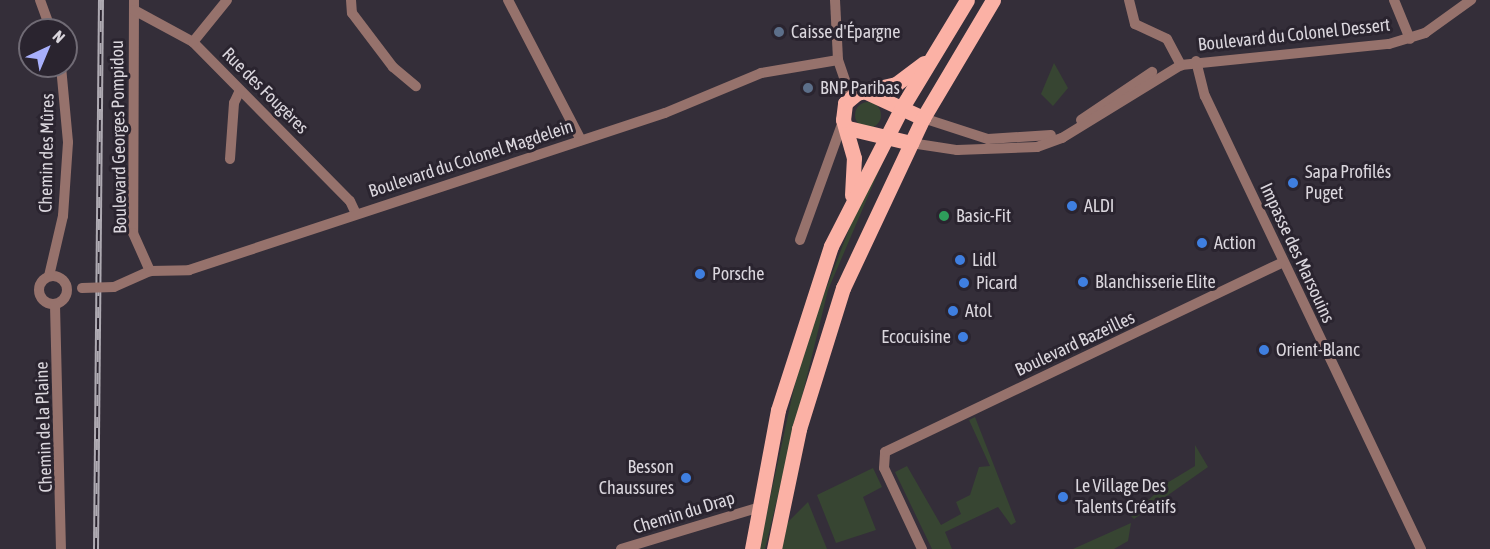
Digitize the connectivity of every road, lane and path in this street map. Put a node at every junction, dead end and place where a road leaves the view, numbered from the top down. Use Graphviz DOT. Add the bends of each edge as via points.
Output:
graph roads {
  1 [pos="40,0"];
  2 [pos="227,0"];
  3 [pos="351,0"];
  4 [pos="508,0"];
  5 [pos="835,0"];
  6 [pos="967,0"];
  7 [pos="993,0"];
  8 [pos="1129,0"];
  9 [pos="1394,0"];
  10 [pos="1471,0"];
  11 [pos="134,5"];
  12 [pos="47,18"];
  13 [pos="1410,39"];
  14 [pos="193,42"];
  15 [pos="933,55"];
  16 [pos="838,60"];
  17 [pos="1196,61"];
  18 [pos="1181,64"];
  19 [pos="62,78"];
  20 [pos="416,86"];
  21 [pos="240,90"];
  22 [pos="857,94"];
  23 [pos="901,109"];
  24 [pos="923,118"];
  25 [pos="846,124"];
  26 [pos="886,138"];
  27 [pos="581,140"];
  28 [pos="911,142"];
  29 [pos="230,159"];
  30 [pos="852,201"];
  31 [pos="356,214"];
  32 [pos="800,240"];
  33 [pos="1283,262"];
  34 [pos="150,271"];
  35 [pos="49,276"];
  36 [pos="68,288"];
  37 [pos="55,305"];
  38 [pos="757,508"];
  39 [pos="62,549"];
  40 [pos="621,549"];
  41 [pos="752,549"];
  42 [pos="774,549"];
  43 [pos="922,549"];
  44 [pos="1421,549"];
  1 -- 12 [label="street"];
  2 -- 14 [label="street"];
  3 -- 20 [label="street" via="352,13 393,67"];
  4 -- 27 [label="street"];
  5 -- 16 [label="street"];
  6 -- 15 [label="main road"];
  7 -- 24 [label="main road"];
  8 -- 18 [label="street" via="1135,24 1167,39"];
  9 -- 13 [label="street"];
  10 -- 13 [label="street, Boulevard du Colonel Dessert"];
  11 -- 14 [label="street, Rue des Fougères"];
  11 -- 34 [label="street, Boulevard Georges Pompidou" via="133,233"];
  13 -- 17 [label="street, Boulevard du Colonel Dessert"];
  14 -- 21 [label="street, Rue des Fougères"];
  15 -- 22 [label="main road" via="896,84"];
  15 -- 23 [label="main road"];
  16 -- 22 [label="street"];
  16 -- 27 [label="street, Boulevard du Colonel Magdelein" via="761,73"];
  17 -- 18 [label="street, Boulevard du Colonel Dessert"];
  17 -- 33 [label="street, Impasse des Marsouins" via="1205,96"];
  18 -- 24 [label="street, Boulevard du Colonel Dessert" via="1154,70 1072,125 1039,138 988,139"];
  18 -- 28 [label="street, Boulevard du Colonel Dessert" via="1062,138 1036,147 957,150"];
  19 -- 35 [label="street, Chemin des Mûres" via="68,142 63,216"];
  21 -- 29 [label="street" via="234,103"];
  21 -- 31 [label="street, Rue des Fougères" via="350,201"];
  22 -- 23 [label="main road"];
  22 -- 25 [label="main road"];
  23 -- 24 [label="main road"];
  23 -- 26 [label="main road"];
  24 -- 28 [label="main road"];
  25 -- 26 [label="main road"];
  25 -- 30 [label="main road" via="854,158"];
  25 -- 32 [label="street"];
  26 -- 28 [label="main road"];
  26 -- 30 [label="main road"];
  27 -- 31 [label="street, Boulevard du Colonel Magdelein"];
  28 -- 42 [label="main road" via="827,332 789,466"];
  30 -- 38 [label="main road" via="802,323"];
  31 -- 34 [label="street, Boulevard du Colonel Magdelein" via="189,270"];
  33 -- 43 [label="street, Boulevard Bazeilles" via="882,455"];
  33 -- 44 [label="street, Impasse des Marsouins"];
  34 -- 36 [label="street, Boulevard du Colonel Magdelein, bridge" via="114,287"];
  35 -- 36 [label="street" via="62,278"];
  35 -- 37 [label="street, Chemin des Mûres" via="39,293"];
  36 -- 37 [label="street"];
  37 -- 39 [label="street, Chemin de la Plaine"];
  38 -- 40 [label="street, Chemin du Drap"];
  38 -- 41 [label="main road"];
}
